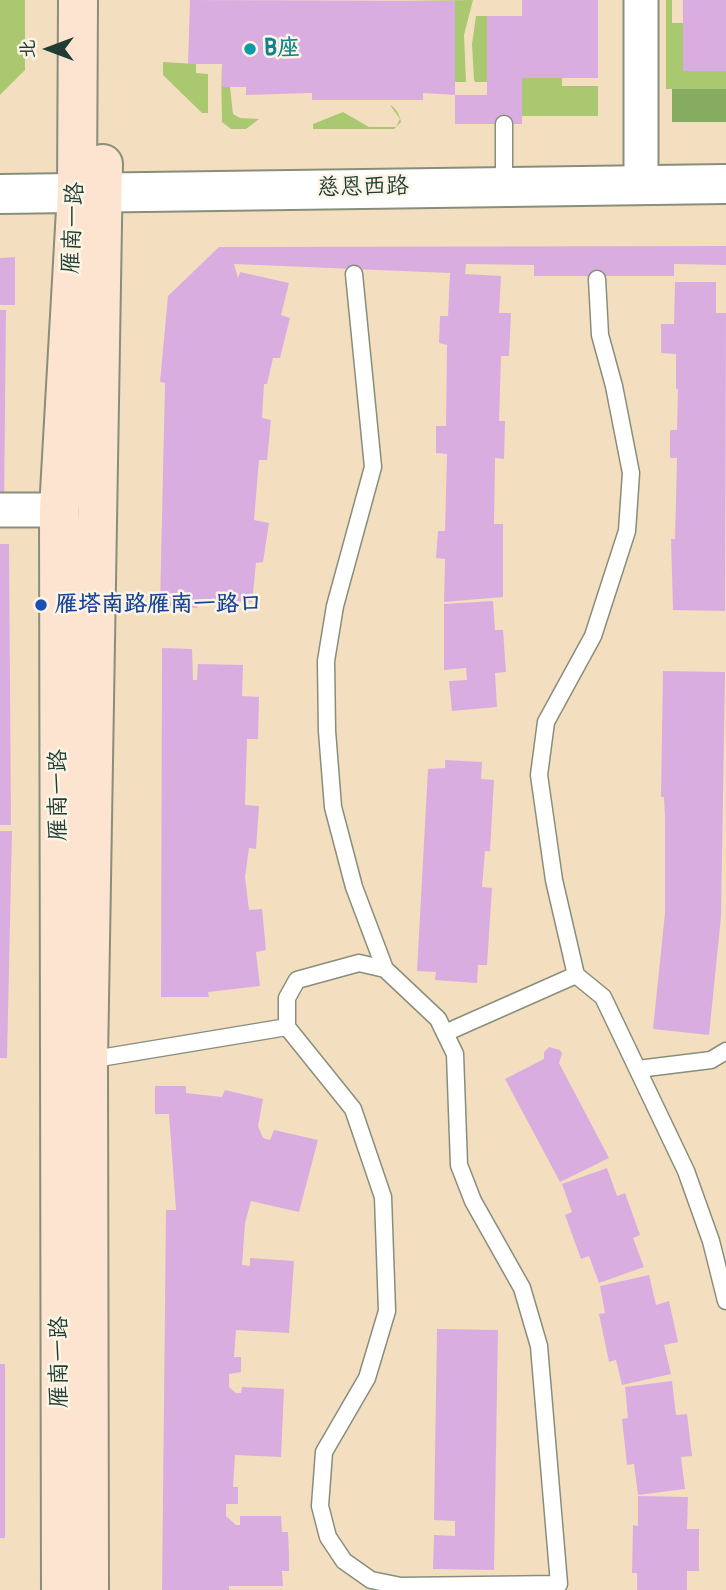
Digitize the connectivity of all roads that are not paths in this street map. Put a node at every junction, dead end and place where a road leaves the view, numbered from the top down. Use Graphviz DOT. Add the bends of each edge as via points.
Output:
graph roads {
  1 [pos="78,0"];
  2 [pos="103,0"];
  3 [pos="641,0"];
  4 [pos="504,124"];
  5 [pos="726,184"];
  6 [pos="641,185"];
  7 [pos="504,187"];
  8 [pos="90,192"];
  9 [pos="0,194"];
  10 [pos="354,274"];
  11 [pos="597,279"];
  12 [pos="0,510"];
  13 [pos="59,510"];
  14 [pos="385,969"];
  15 [pos="576,975"];
  16 [pos="287,1027"];
  17 [pos="445,1033"];
  18 [pos="726,1051"];
  19 [pos="88,1060"];
  20 [pos="638,1069"];
  21 [pos="726,1301"];
  22 [pos="61,1590"];
  23 [pos="89,1590"];
  1 -- 8 [label="main road, 雁南一路"];
  2 -- 8 [label="main road, 雁南一路"];
  3 -- 6 [label="street"];
  4 -- 7 [label="lane"];
  5 -- 6 [label="street, 慈恩西路"];
  6 -- 7 [label="street, 慈恩西路"];
  7 -- 8 [label="street, 慈恩西路"];
  8 -- 9 [label="street, 慈恩西路"];
  8 -- 13 [label="main road, 雁南一路"];
  8 -- 19 [label="main road, 雁南一路"];
  10 -- 14 [label="lane" via="373,467 335,606 326,661 327,732 333,807 354,887"];
  11 -- 15 [label="lane" via="600,335 631,473 627,530 593,636 546,722 540,775 554,880"];
  12 -- 13 [label="street"];
  13 -- 22 [label="main road, 雁南一路"];
  14 -- 16 [label="lane" via="359,963 297,980 287,998"];
  14 -- 17 [label="lane" via="438,1019"];
  15 -- 17 [label="lane"];
  15 -- 20 [label="lane" via="603,997"];
  16 -- 17 [label="lane" via="353,1109 383,1198 387,1311 367,1378 324,1452 320,1506 328,1537 344,1561 371,1580 401,1586 559,1584 538,1346 522,1288 473,1201 459,1165 455,1054"];
  16 -- 19 [label="lane"];
  18 -- 20 [label="lane" via="711,1060"];
  19 -- 23 [label="main road, 雁南一路"];
  20 -- 21 [label="lane" via="687,1171"];
}
